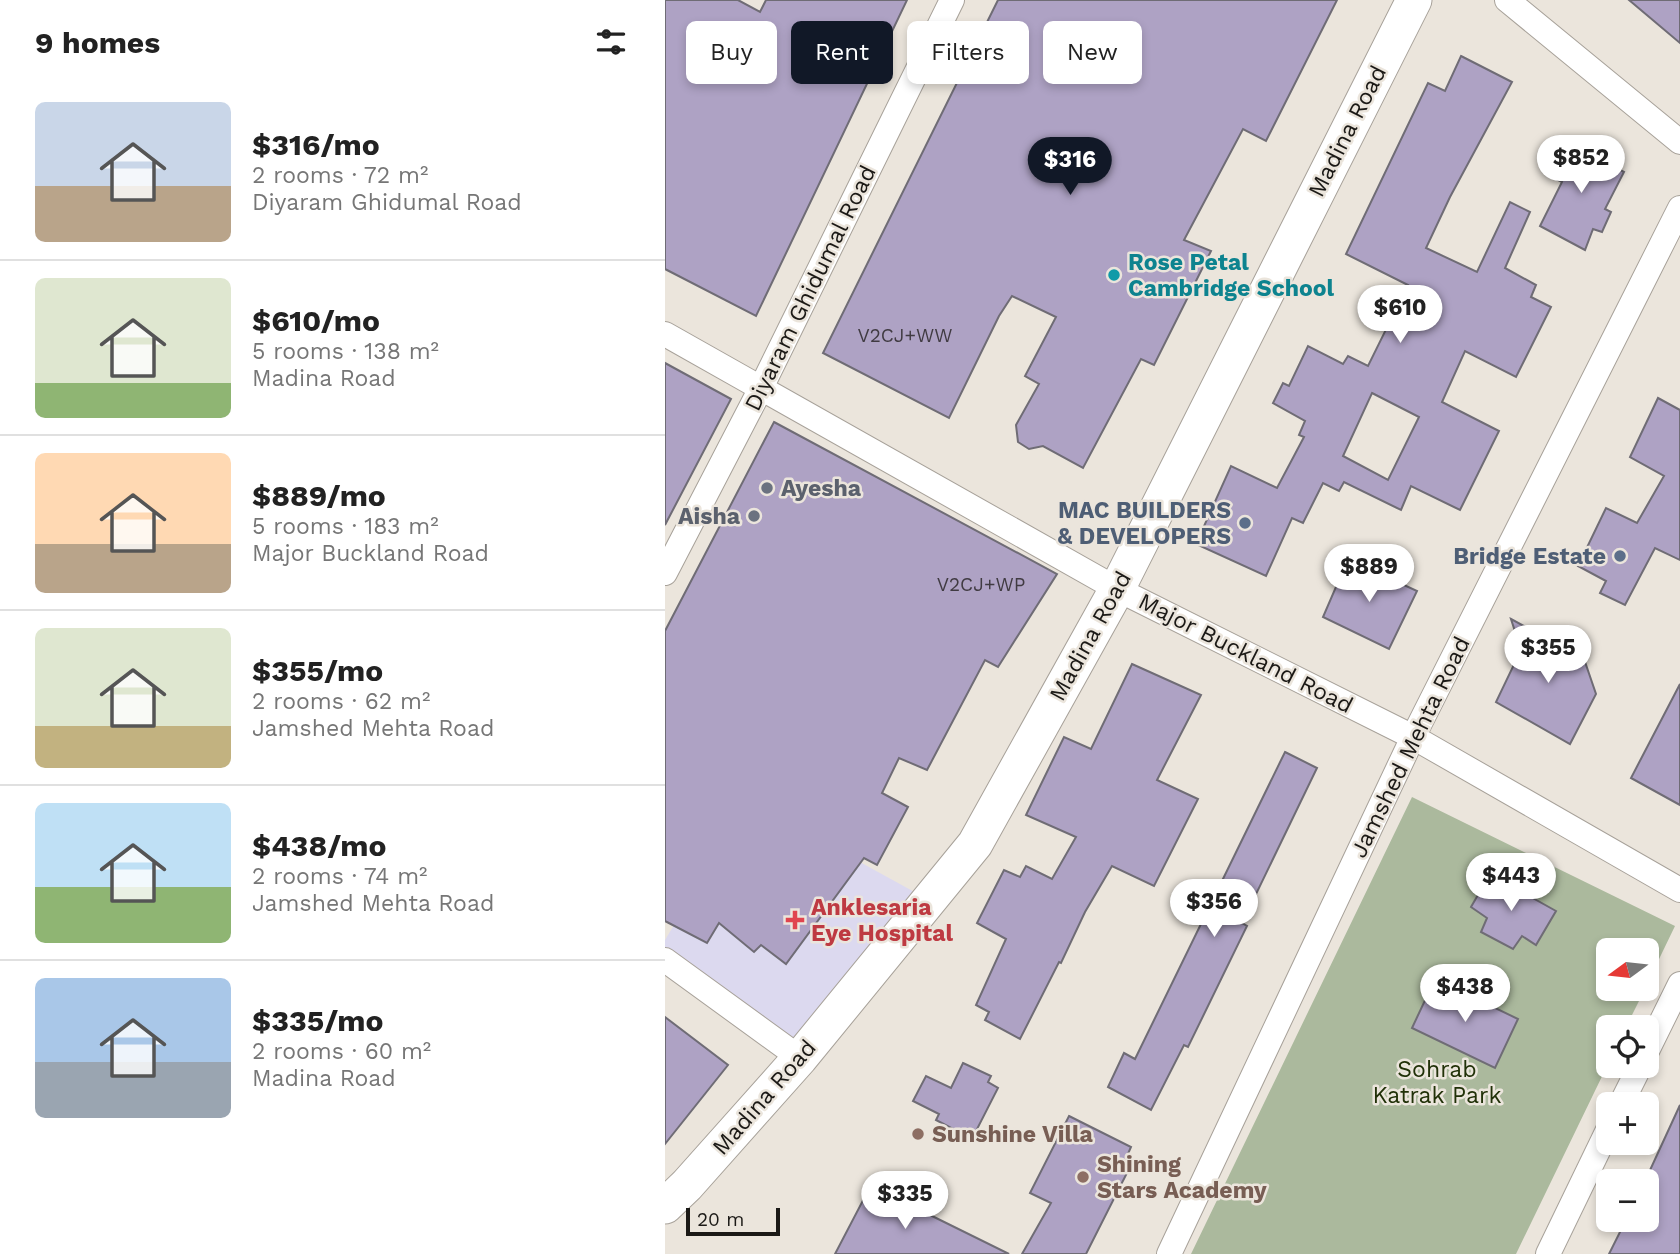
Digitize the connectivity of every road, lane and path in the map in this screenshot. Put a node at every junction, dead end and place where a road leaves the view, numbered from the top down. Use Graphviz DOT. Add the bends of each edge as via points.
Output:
graph roads {
  1 [pos="952,0"];
  2 [pos="1414,0"];
  3 [pos="1507,0"];
  4 [pos="1680,142"];
  5 [pos="1680,208"];
  6 [pos="665,334"];
  7 [pos="761,388"];
  8 [pos="665,573"];
  9 [pos="1117,589"];
  10 [pos="1413,737"];
  11 [pos="1680,890"];
  12 [pos="665,960"];
  13 [pos="1680,984"];
  14 [pos="1659,1027"];
  15 [pos="800,1058"];
  16 [pos="1596,1155"];
  17 [pos="665,1206"];
  18 [pos="1169,1254"];
  19 [pos="1548,1254"];
  1 -- 7 [label="street, Diyaram Ghidumal Road"];
  2 -- 9 [label="main road, Madina Road"];
  3 -- 4 [label="street"];
  5 -- 10 [label="street, Jamshed Mehta Road"];
  6 -- 7 [label="street, Major Buckland Road"];
  7 -- 8 [label="street, Diyaram Ghidumal Road"];
  7 -- 9 [label="street, Major Buckland Road"];
  9 -- 10 [label="street, Major Buckland Road"];
  9 -- 15 [label="main road, Madina Road" via="975,844"];
  10 -- 11 [label="street, Major Buckland Road"];
  10 -- 18 [label="street, Jamshed Mehta Road"];
  12 -- 15 [label="street"];
  13 -- 14 [label="street"];
  15 -- 17 [label="main road, Madina Road"];
  16 -- 19 [label="street"];
}
